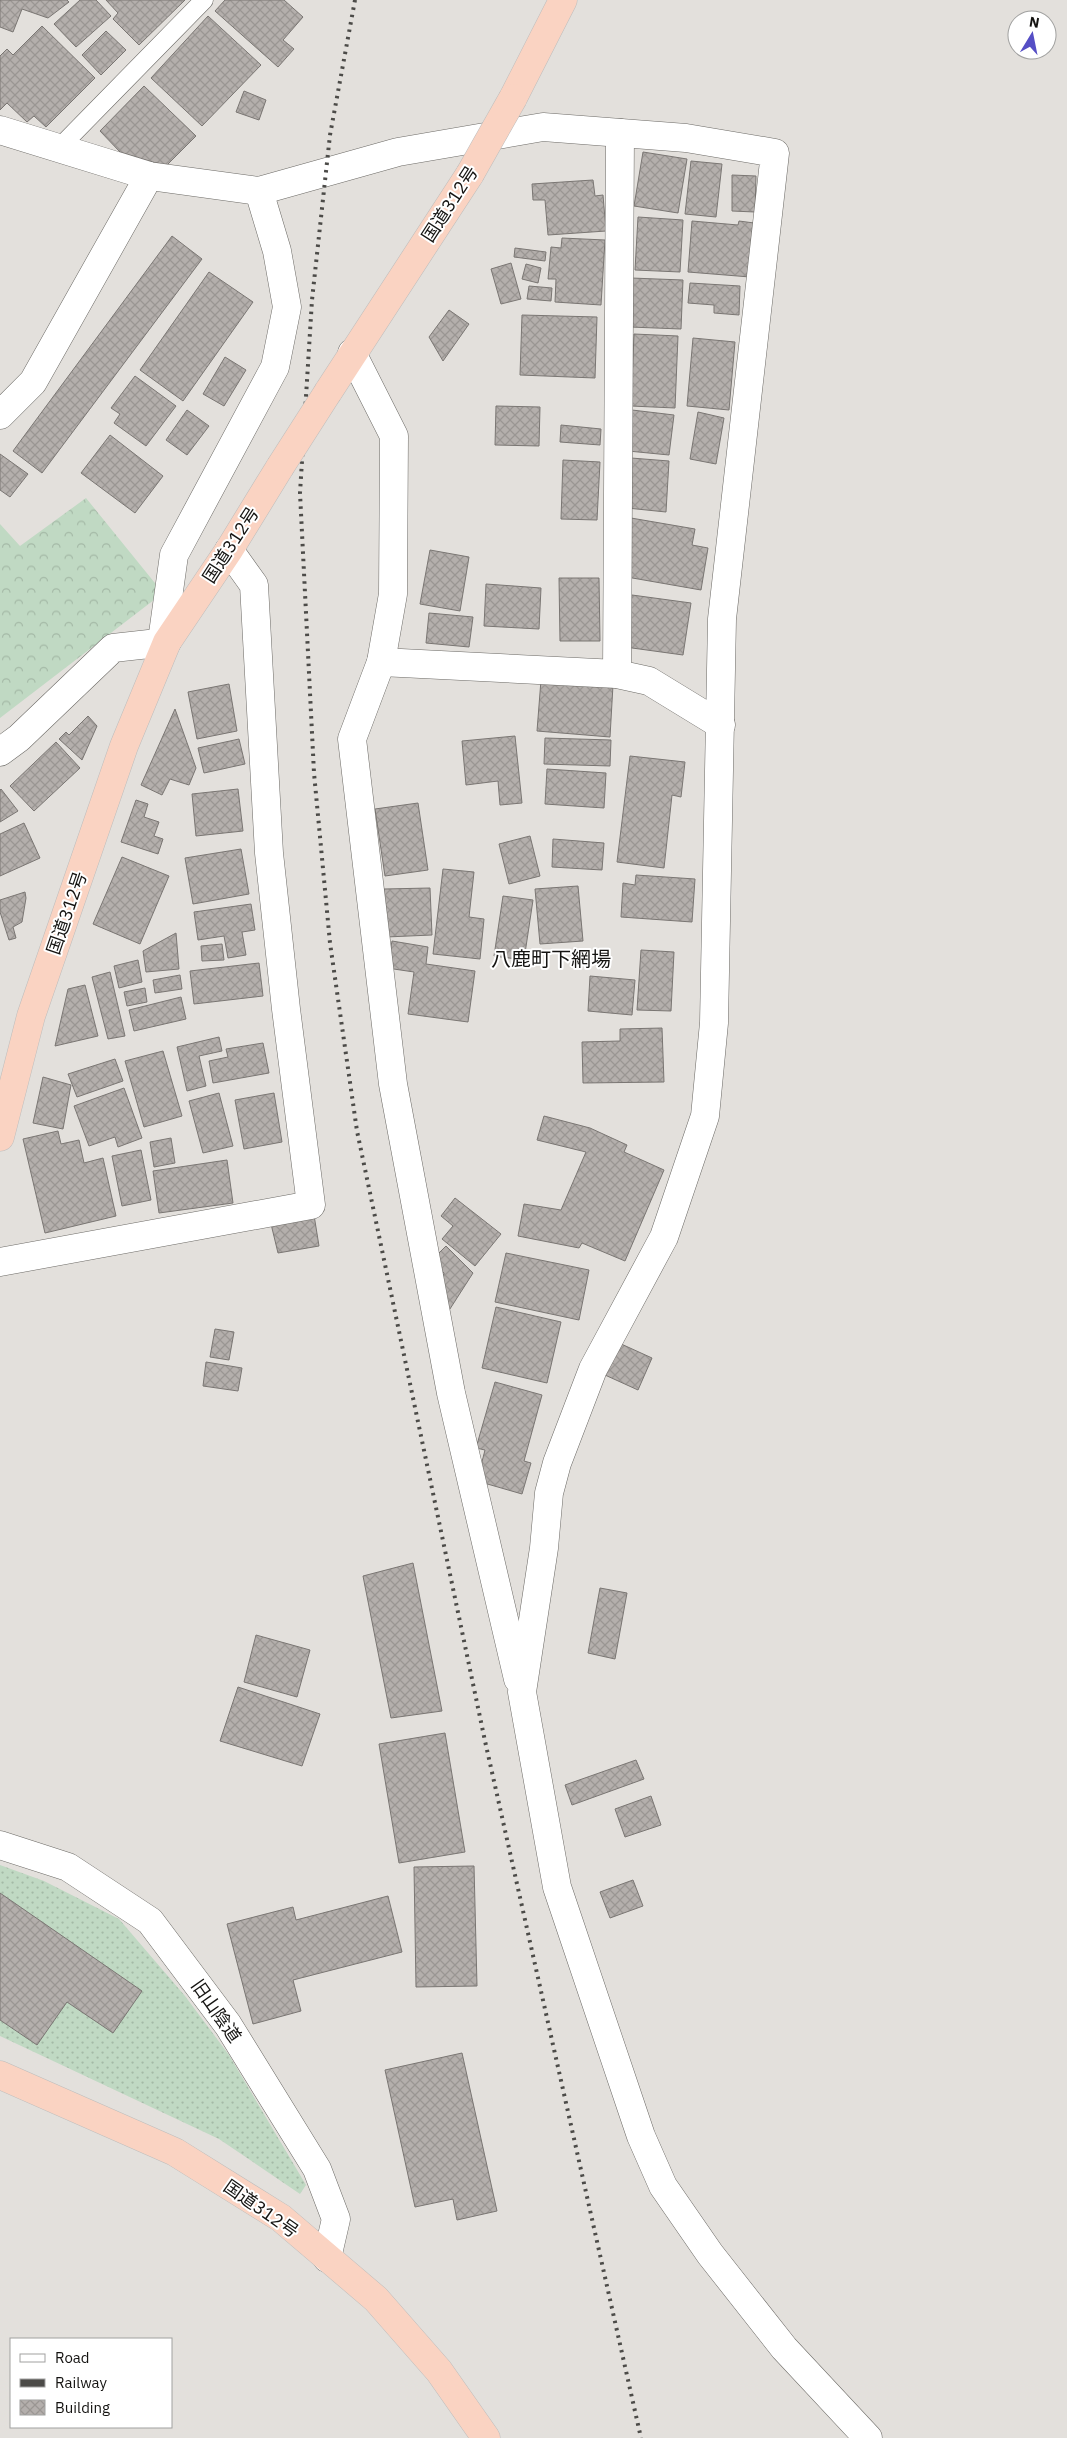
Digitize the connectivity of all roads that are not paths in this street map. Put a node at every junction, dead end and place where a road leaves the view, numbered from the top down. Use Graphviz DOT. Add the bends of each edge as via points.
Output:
graph roads {
  1 [pos="204,0"];
  2 [pos="563,0"];
  3 [pos="0,130"];
  4 [pos="620,133"];
  5 [pos="59,148"];
  6 [pos="149,176"];
  7 [pos="259,191"];
  8 [pos="352,353"];
  9 [pos="0,415"];
  10 [pos="229,550"];
  11 [pos="164,641"];
  12 [pos="381,662"];
  13 [pos="617,674"];
  14 [pos="721,725"];
  15 [pos="0,752"];
  16 [pos="0,1137"];
  17 [pos="0,1262"];
  18 [pos="522,1692"];
  19 [pos="0,1845"];
  20 [pos="0,2075"];
  21 [pos="327,2258"];
  22 [pos="486,2438"];
  23 [pos="868,2438"];
  1 -- 5 [label="lane"];
  2 -- 8 [label="highway, 国道312号, bridge" via="470,174"];
  3 -- 5 [label="street"];
  4 -- 7 [label="street" via="542,127 398,152"];
  4 -- 13 [label="street"];
  4 -- 14 [label="street" via="686,138 774,153 722,619"];
  5 -- 6 [label="street"];
  6 -- 7 [label="street"];
  6 -- 9 [label="street" via="33,382"];
  7 -- 11 [label="street" via="277,251 286,307 275,367 174,554"];
  8 -- 10 [label="highway, 国道312号, bridge"];
  8 -- 12 [label="street" via="394,436 393,594"];
  10 -- 11 [label="highway, 国道312号"];
  10 -- 17 [label="street" via="254,585 269,852 311,1205"];
  11 -- 15 [label="street" via="113,648"];
  11 -- 16 [label="highway, 国道312号" via="124,746 31,1016"];
  12 -- 13 [label="street"];
  12 -- 18 [label="street" via="352,739 393,1084 450,1393"];
  13 -- 14 [label="street" via="649,682"];
  14 -- 18 [label="street" via="714,1023 706,1116 664,1237 593,1369 557,1463 549,1494"];
  18 -- 23 [label="street" via="557,1887 641,2136 663,2186 710,2254 784,2348"];
  19 -- 21 [label="street, 旧山陰道" via="68,1867 150,1921 228,2025 316,2169 336,2219"];
  20 -- 21 [label="highway, 国道312号" via="175,2152 281,2218"];
  21 -- 22 [label="highway, 国道312号" via="376,2300 439,2371"];
}
